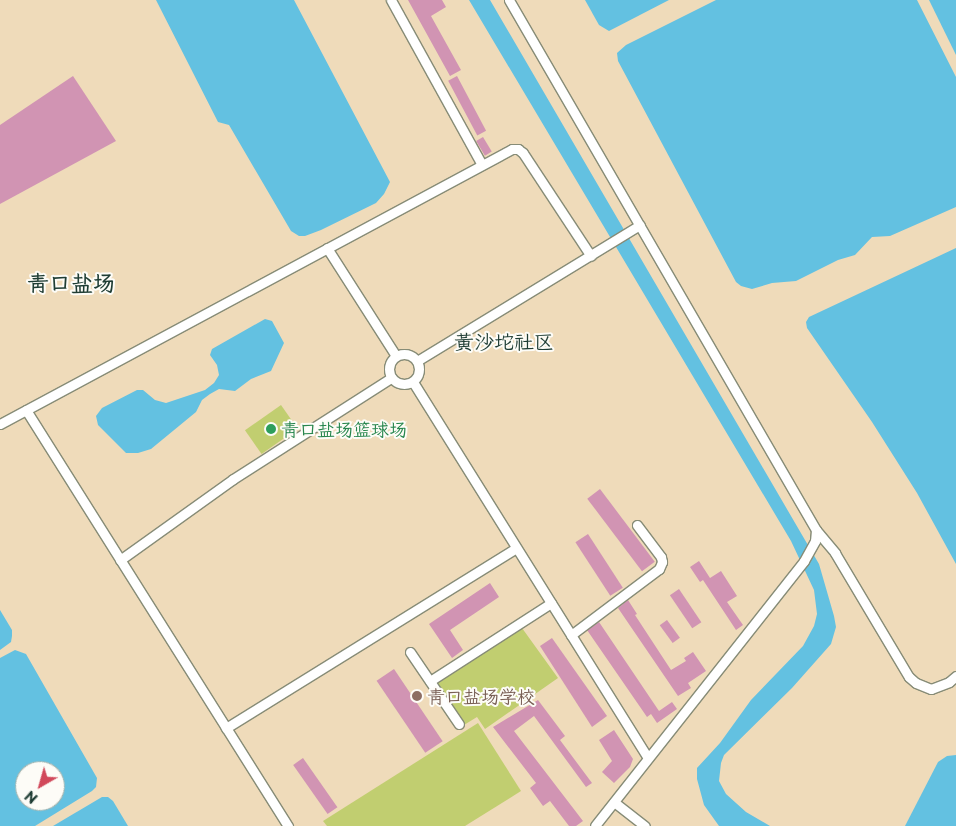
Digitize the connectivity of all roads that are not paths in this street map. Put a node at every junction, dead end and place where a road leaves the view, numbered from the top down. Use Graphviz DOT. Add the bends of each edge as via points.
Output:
graph roads {
  1 [pos="391,0"];
  2 [pos="509,0"];
  3 [pos="482,165"];
  4 [pos="640,225"];
  5 [pos="327,248"];
  6 [pos="591,256"];
  7 [pos="396,356"];
  8 [pos="416,361"];
  9 [pos="391,378"];
  10 [pos="413,382"];
  11 [pos="26,410"];
  12 [pos="0,424"];
  13 [pos="637,526"];
  14 [pos="816,530"];
  15 [pos="516,548"];
  16 [pos="120,560"];
  17 [pos="551,603"];
  18 [pos="571,635"];
  19 [pos="410,652"];
  20 [pos="956,676"];
  21 [pos="430,681"];
  22 [pos="459,724"];
  23 [pos="226,728"];
  24 [pos="648,758"];
  25 [pos="614,802"];
  26 [pos="288,826"];
  27 [pos="595,826"];
  28 [pos="645,826"];
  1 -- 3 [label="street"];
  2 -- 4 [label="street"];
  3 -- 5 [label="street"];
  3 -- 6 [label="street" via="512,149 523,153"];
  4 -- 6 [label="street"];
  4 -- 14 [label="street"];
  5 -- 7 [label="street"];
  5 -- 11 [label="street"];
  6 -- 8 [label="street"];
  7 -- 8 [label="street" via="410,355"];
  7 -- 9 [label="street" via="388,366"];
  8 -- 10 [label="street" via="418,375"];
  9 -- 10 [label="street" via="401,385"];
  9 -- 16 [label="street" via="233,479"];
  10 -- 15 [label="street"];
  11 -- 12 [label="street"];
  11 -- 16 [label="street"];
  13 -- 18 [label="street" via="661,557 660,570"];
  14 -- 20 [label="street" via="835,553 909,677 931,689"];
  14 -- 24 [label="street" via="811,550 804,561"];
  15 -- 17 [label="street"];
  15 -- 23 [label="street"];
  16 -- 23 [label="street"];
  17 -- 18 [label="street"];
  17 -- 21 [label="street"];
  18 -- 24 [label="street"];
  19 -- 21 [label="street"];
  21 -- 22 [label="street"];
  23 -- 26 [label="street"];
  24 -- 25 [label="street"];
  25 -- 27 [label="street"];
  25 -- 28 [label="street"];
}
